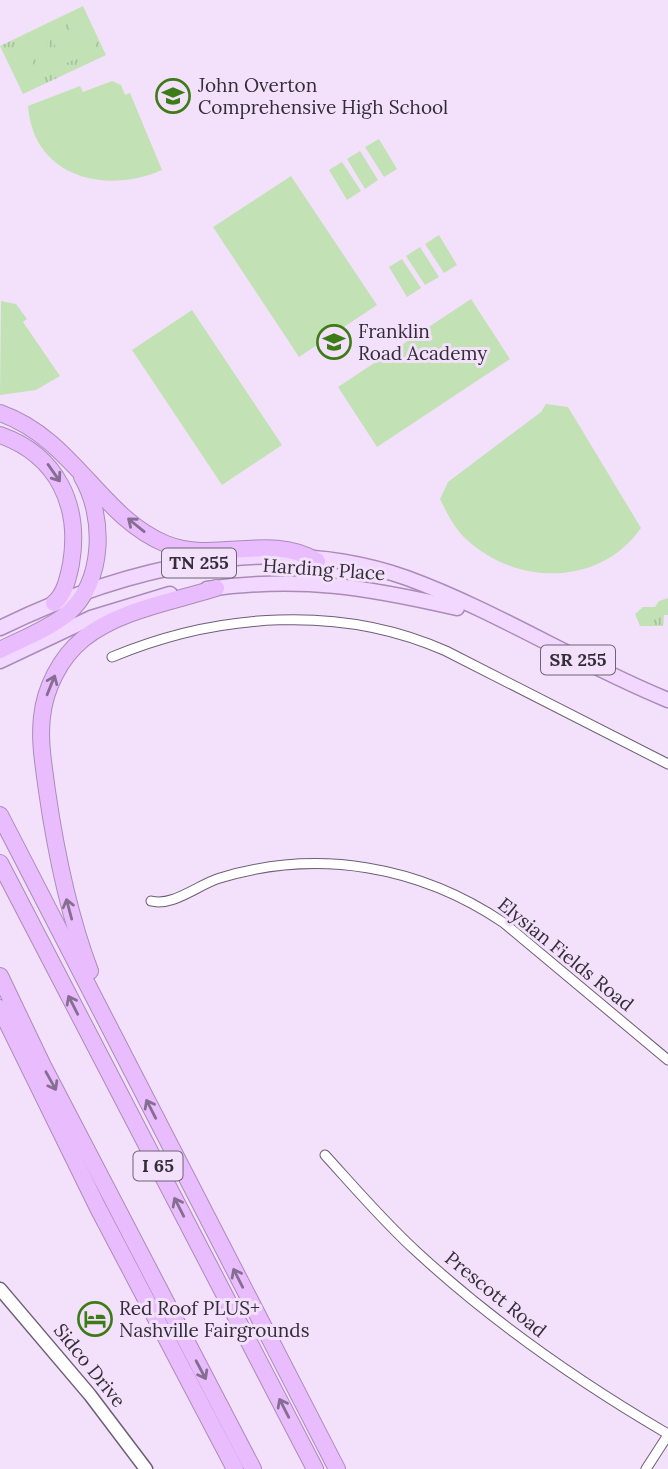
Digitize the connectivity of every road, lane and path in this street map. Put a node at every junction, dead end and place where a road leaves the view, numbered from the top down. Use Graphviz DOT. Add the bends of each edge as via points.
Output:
graph roads {
  1 [pos="0,413"];
  2 [pos="0,435"];
  3 [pos="69,457"];
  4 [pos="317,561"];
  5 [pos="216,588"];
  6 [pos="84,591"];
  7 [pos="54,603"];
  8 [pos="489,616"];
  9 [pos="0,628"];
  10 [pos="0,650"];
  11 [pos="112,657"];
  12 [pos="0,661"];
  13 [pos="668,699"];
  14 [pos="668,764"];
  15 [pos="0,816"];
  16 [pos="0,863"];
  17 [pos="151,901"];
  18 [pos="0,976"];
  19 [pos="0,1008"];
  20 [pos="0,1023"];
  21 [pos="116,1043"];
  22 [pos="668,1060"];
  23 [pos="30,1068"];
  24 [pos="325,1155"];
  25 [pos="0,1289"];
  26 [pos="668,1434"];
  27 [pos="146,1469"];
  28 [pos="234,1469"];
  29 [pos="253,1469"];
  30 [pos="315,1469"];
  31 [pos="337,1469"];
  32 [pos="646,1469"];
  1 -- 3 [label="highway" via="43,434"];
  2 -- 7 [label="highway, one-way" via="42,458 67,497 73,524 72,555 64,589"];
  4 -- 3 [label="highway, one-way" via="290,548 199,551 166,543 138,528"];
  3 -- 6 [label="highway" via="87,485 98,527 96,556"];
  4 -- 6 [label="main road, Harding Place / TN 255" via="251,558 198,563"];
  4 -- 8 [label="main road, Harding Place / TN 255" via="406,578"];
  5 -- 8 [label="main road, Harding Place / TN 255" via="263,583 357,586"];
  5 -- 12 [label="main road, Harding Place / TN 255" via="125,605"];
  21 -- 5 [label="highway, one-way" via="61,878 42,752 45,701 64,659 96,630"];
  6 -- 7 [label="main road, Harding Place / TN 255"];
  6 -- 10 [label="highway" via="65,616"];
  7 -- 9 [label="main road, Harding Place / TN 255"];
  8 -- 13 [label="main road, Harding Place / SR 255"];
  11 -- 14 [label="street" via="232,622 300,621 366,627 446,652"];
  15 -- 21 [label="highway"];
  30 -- 16 [label="highway, I 65, one-way"];
  17 -- 22 [label="street, Elysian Fields Road" via="166,902 217,879 275,866 349,865 426,882 481,907 513,930"];
  18 -- 29 [label="highway, I 65, one-way"];
  19 -- 23 [label="highway"];
  20 -- 23 [label="highway"];
  31 -- 21 [label="highway, one-way"];
  23 -- 28 [label="highway"];
  24 -- 26 [label="street, Prescott Road" via="417,1252 477,1303 569,1374"];
  25 -- 27 [label="main road, Sidco Drive"];
  26 -- 32 [label="street"];
}
